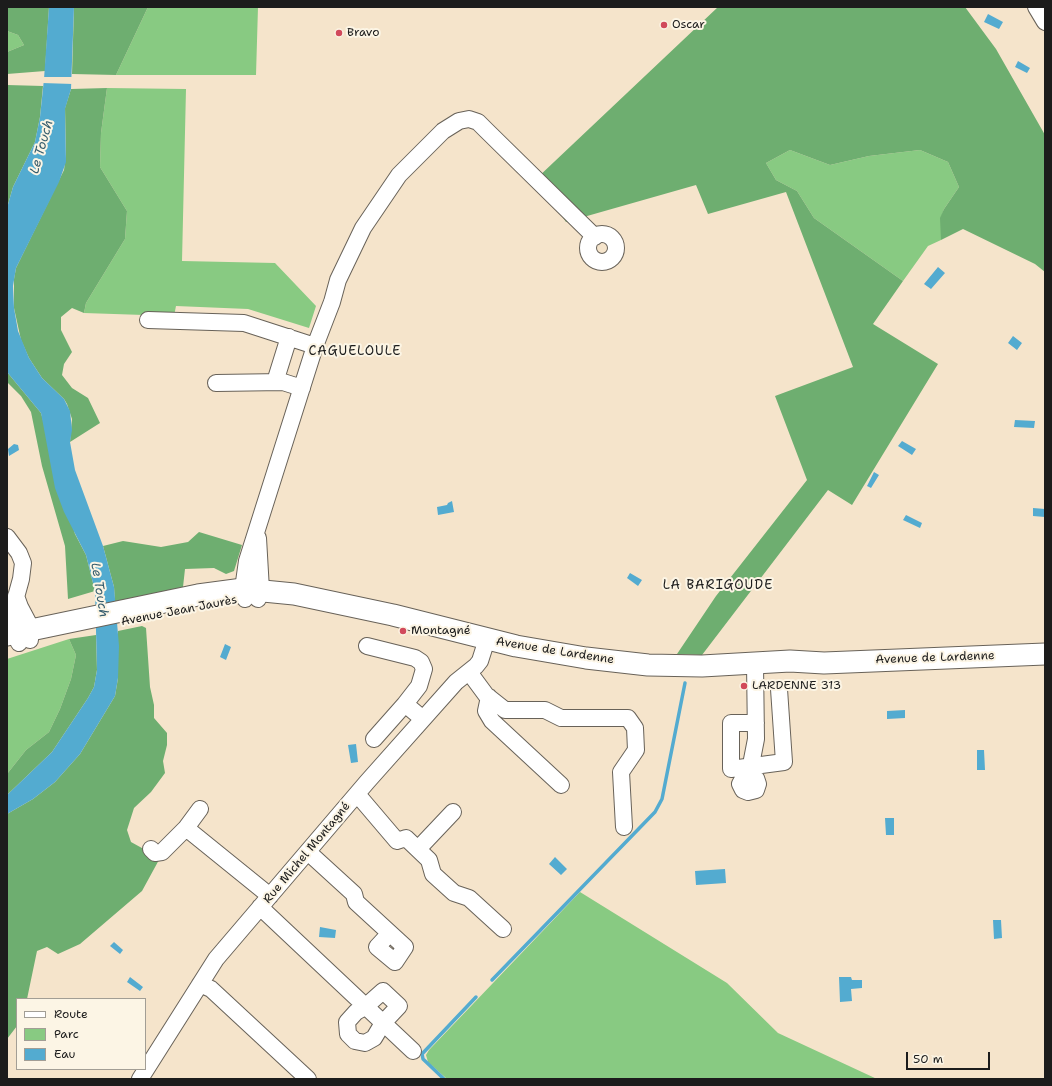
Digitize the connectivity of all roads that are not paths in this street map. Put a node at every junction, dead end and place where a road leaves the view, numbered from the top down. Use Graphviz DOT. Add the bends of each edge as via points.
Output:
graph roads {
  1 [pos="1036,7"];
  2 [pos="1045,22"];
  3 [pos="595,237"];
  4 [pos="148,320"];
  5 [pos="289,337"];
  6 [pos="315,346"];
  7 [pos="216,382"];
  8 [pos="275,382"];
  9 [pos="302,388"];
  10 [pos="7,537"];
  11 [pos="252,594"];
  12 [pos="18,638"];
  13 [pos="486,644"];
  14 [pos="367,646"];
  15 [pos="1045,654"];
  16 [pos="755,667"];
  17 [pos="469,672"];
  18 [pos="779,689"];
  19 [pos="489,697"];
  20 [pos="405,704"];
  21 [pos="423,719"];
  22 [pos="756,723"];
  23 [pos="374,739"];
  24 [pos="750,771"];
  25 [pos="560,785"];
  26 [pos="357,794"];
  27 [pos="200,809"];
  28 [pos="453,812"];
  29 [pos="624,827"];
  30 [pos="186,828"];
  31 [pos="151,849"];
  32 [pos="418,849"];
  33 [pos="308,852"];
  34 [pos="265,902"];
  35 [pos="503,929"];
  36 [pos="389,934"];
  37 [pos="200,984"];
  38 [pos="365,1007"];
  39 [pos="383,1024"];
  40 [pos="413,1051"];
  41 [pos="146,1070"];
  42 [pos="146,1070"];
  43 [pos="140,1079"];
  44 [pos="308,1079"];
  1 -- 2 [label="street"];
  3 -- 6 [label="street" via="478,122 459,121 443,131 399,175 372,212 338,280"];
  4 -- 5 [label="street" via="244,323"];
  5 -- 6 [label="street"];
  5 -- 8 [label="street"];
  6 -- 9 [label="street"];
  7 -- 8 [label="street"];
  8 -- 9 [label="street"];
  9 -- 11 [label="street" via="247,561"];
  10 -- 12 [label="street" via="23,563 16,596"];
  11 -- 12 [label="main road, Avenue Jean Jaurès" via="222,590 134,614"];
  11 -- 13 [label="main road, Avenue de Lardenne" via="288,593 393,615"];
  13 -- 16 [label="main road, Avenue de Lardenne" via="648,665"];
  13 -- 17 [label="street, Rue Michel Montagné" via="480,661"];
  14 -- 20 [label="street" via="415,658 421,662 424,669 419,686"];
  15 -- 16 [label="main road, Avenue de Lardenne" via="824,663 791,670"];
  16 -- 22 [label="street"];
  17 -- 19 [label="street"];
  17 -- 21 [label="street, Rue Michel Montagné" via="456,682"];
  18 -- 24 [label="street" via="784,762"];
  19 -- 25 [label="street" via="486,711 492,721"];
  19 -- 29 [label="street" via="505,710 545,710 561,718 628,718 635,728 636,750 621,772"];
  20 -- 21 [label="street"];
  20 -- 23 [label="street"];
  21 -- 26 [label="street, Rue Michel Montagné"];
  22 -- 24 [label="street"];
  22 -- 24 [label="street" via="731,723 731,769"];
  26 -- 32 [label="street" via="397,841 406,838"];
  26 -- 33 [label="street, Rue Michel Montagné"];
  27 -- 30 [label="street"];
  28 -- 32 [label="street"];
  30 -- 31 [label="street" via="162,852"];
  30 -- 34 [label="street"];
  32 -- 35 [label="street" via="429,860 433,874 454,893 470,898"];
  33 -- 34 [label="street, Rue Michel Montagné"];
  33 -- 36 [label="street" via="354,894 356,902"];
  34 -- 37 [label="street, Rue Michel Montagné" via="216,959"];
  34 -- 38 [label="street"];
  37 -- 41 [label="street, Rue Michel Montagné"];
  37 -- 44 [label="street" via="210,989"];
  38 -- 39 [label="street"];
  38 -- 39 [label="street" via="383,991 394,1001 399,1006"];
  38 -- 39 [label="street" via="347,1022 348,1034 355,1041 365,1043 374,1038"];
  39 -- 40 [label="street"];
  42 -- 43 [label="street, Rue Michel Montagné"];
}
